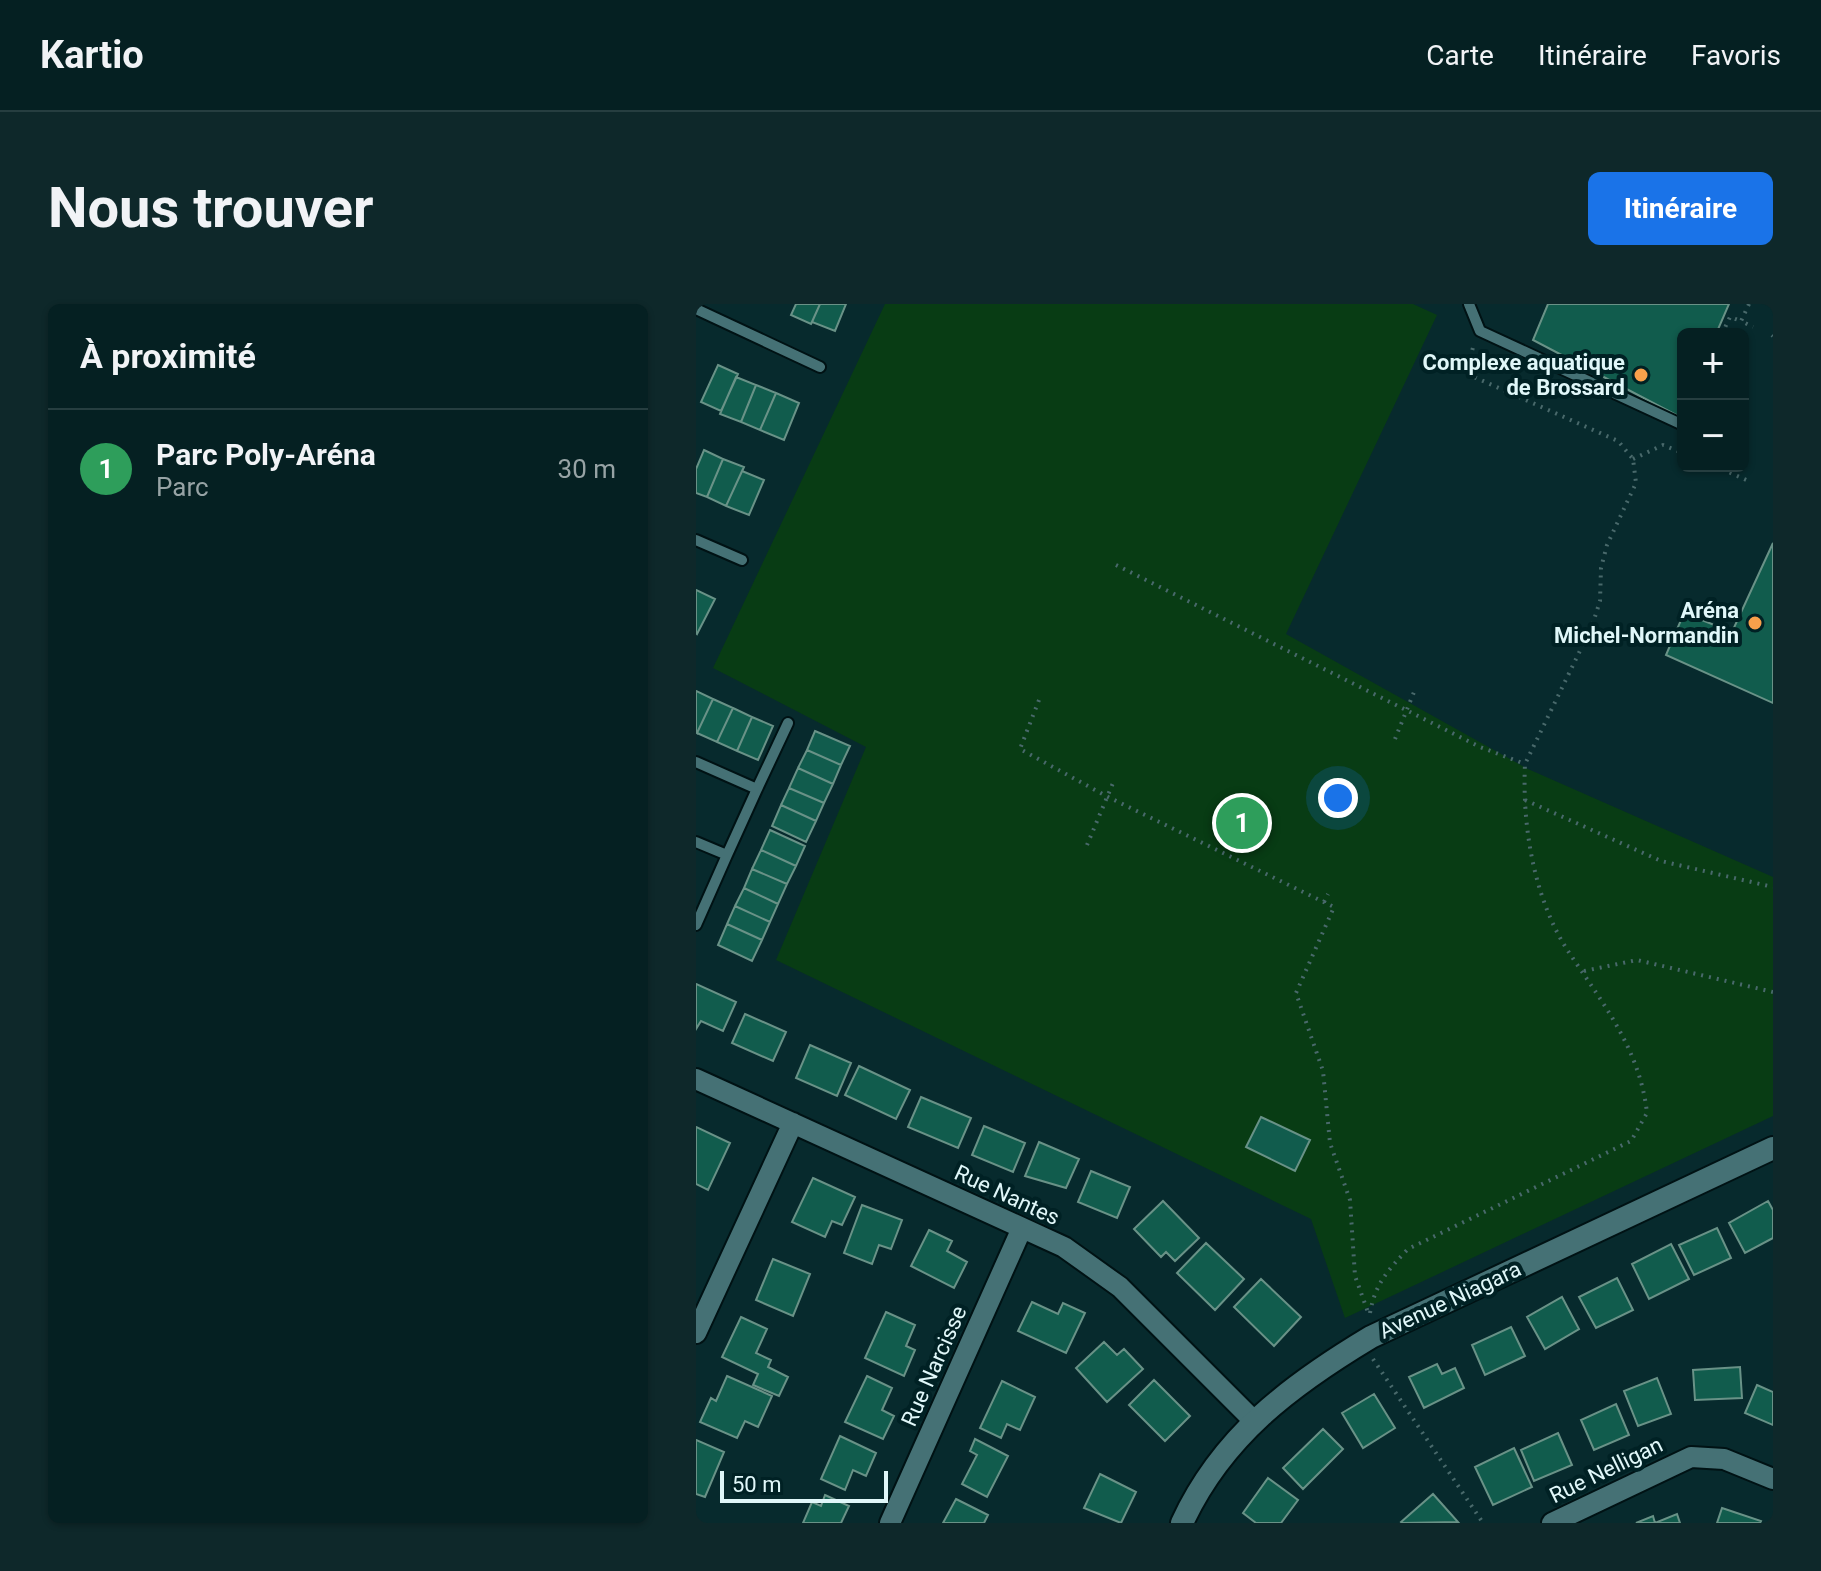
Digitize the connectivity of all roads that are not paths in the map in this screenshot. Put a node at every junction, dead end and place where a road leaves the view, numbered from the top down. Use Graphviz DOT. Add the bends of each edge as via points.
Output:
graph roads {
  1 [pos="1469,304"];
  2 [pos="696,309"];
  3 [pos="820,367"];
  4 [pos="1677,422"];
  5 [pos="696,540"];
  6 [pos="742,560"];
  7 [pos="788,723"];
  8 [pos="696,762"];
  9 [pos="757,789"];
  10 [pos="696,842"];
  11 [pos="727,855"];
  12 [pos="696,925"];
  13 [pos="696,1079"];
  14 [pos="793,1123"];
  15 [pos="1773,1148"];
  16 [pos="1022,1228"];
  17 [pos="696,1333"];
  18 [pos="1253,1420"];
  19 [pos="1773,1479"];
  20 [pos="890,1523"];
  21 [pos="1182,1523"];
  22 [pos="1552,1523"];
  1 -- 4 [label="lane" via="1480,331"];
  2 -- 3 [label="lane"];
  5 -- 6 [label="lane"];
  7 -- 9 [label="lane"];
  8 -- 9 [label="lane"];
  9 -- 11 [label="lane"];
  10 -- 11 [label="lane"];
  11 -- 12 [label="lane"];
  13 -- 14 [label="street, Rue Nantes"];
  14 -- 16 [label="street, Rue Nantes"];
  14 -- 17 [label="street"];
  15 -- 18 [label="street, Avenue Niagara" via="1370,1326"];
  16 -- 18 [label="street, Rue Nantes" via="1064,1247 1120,1287"];
  16 -- 20 [label="street, Rue Narcisse"];
  18 -- 21 [label="street, Avenue Niagara" via="1210,1472"];
  19 -- 22 [label="street, Rue Nelligan" via="1724,1459 1691,1457"];
}
